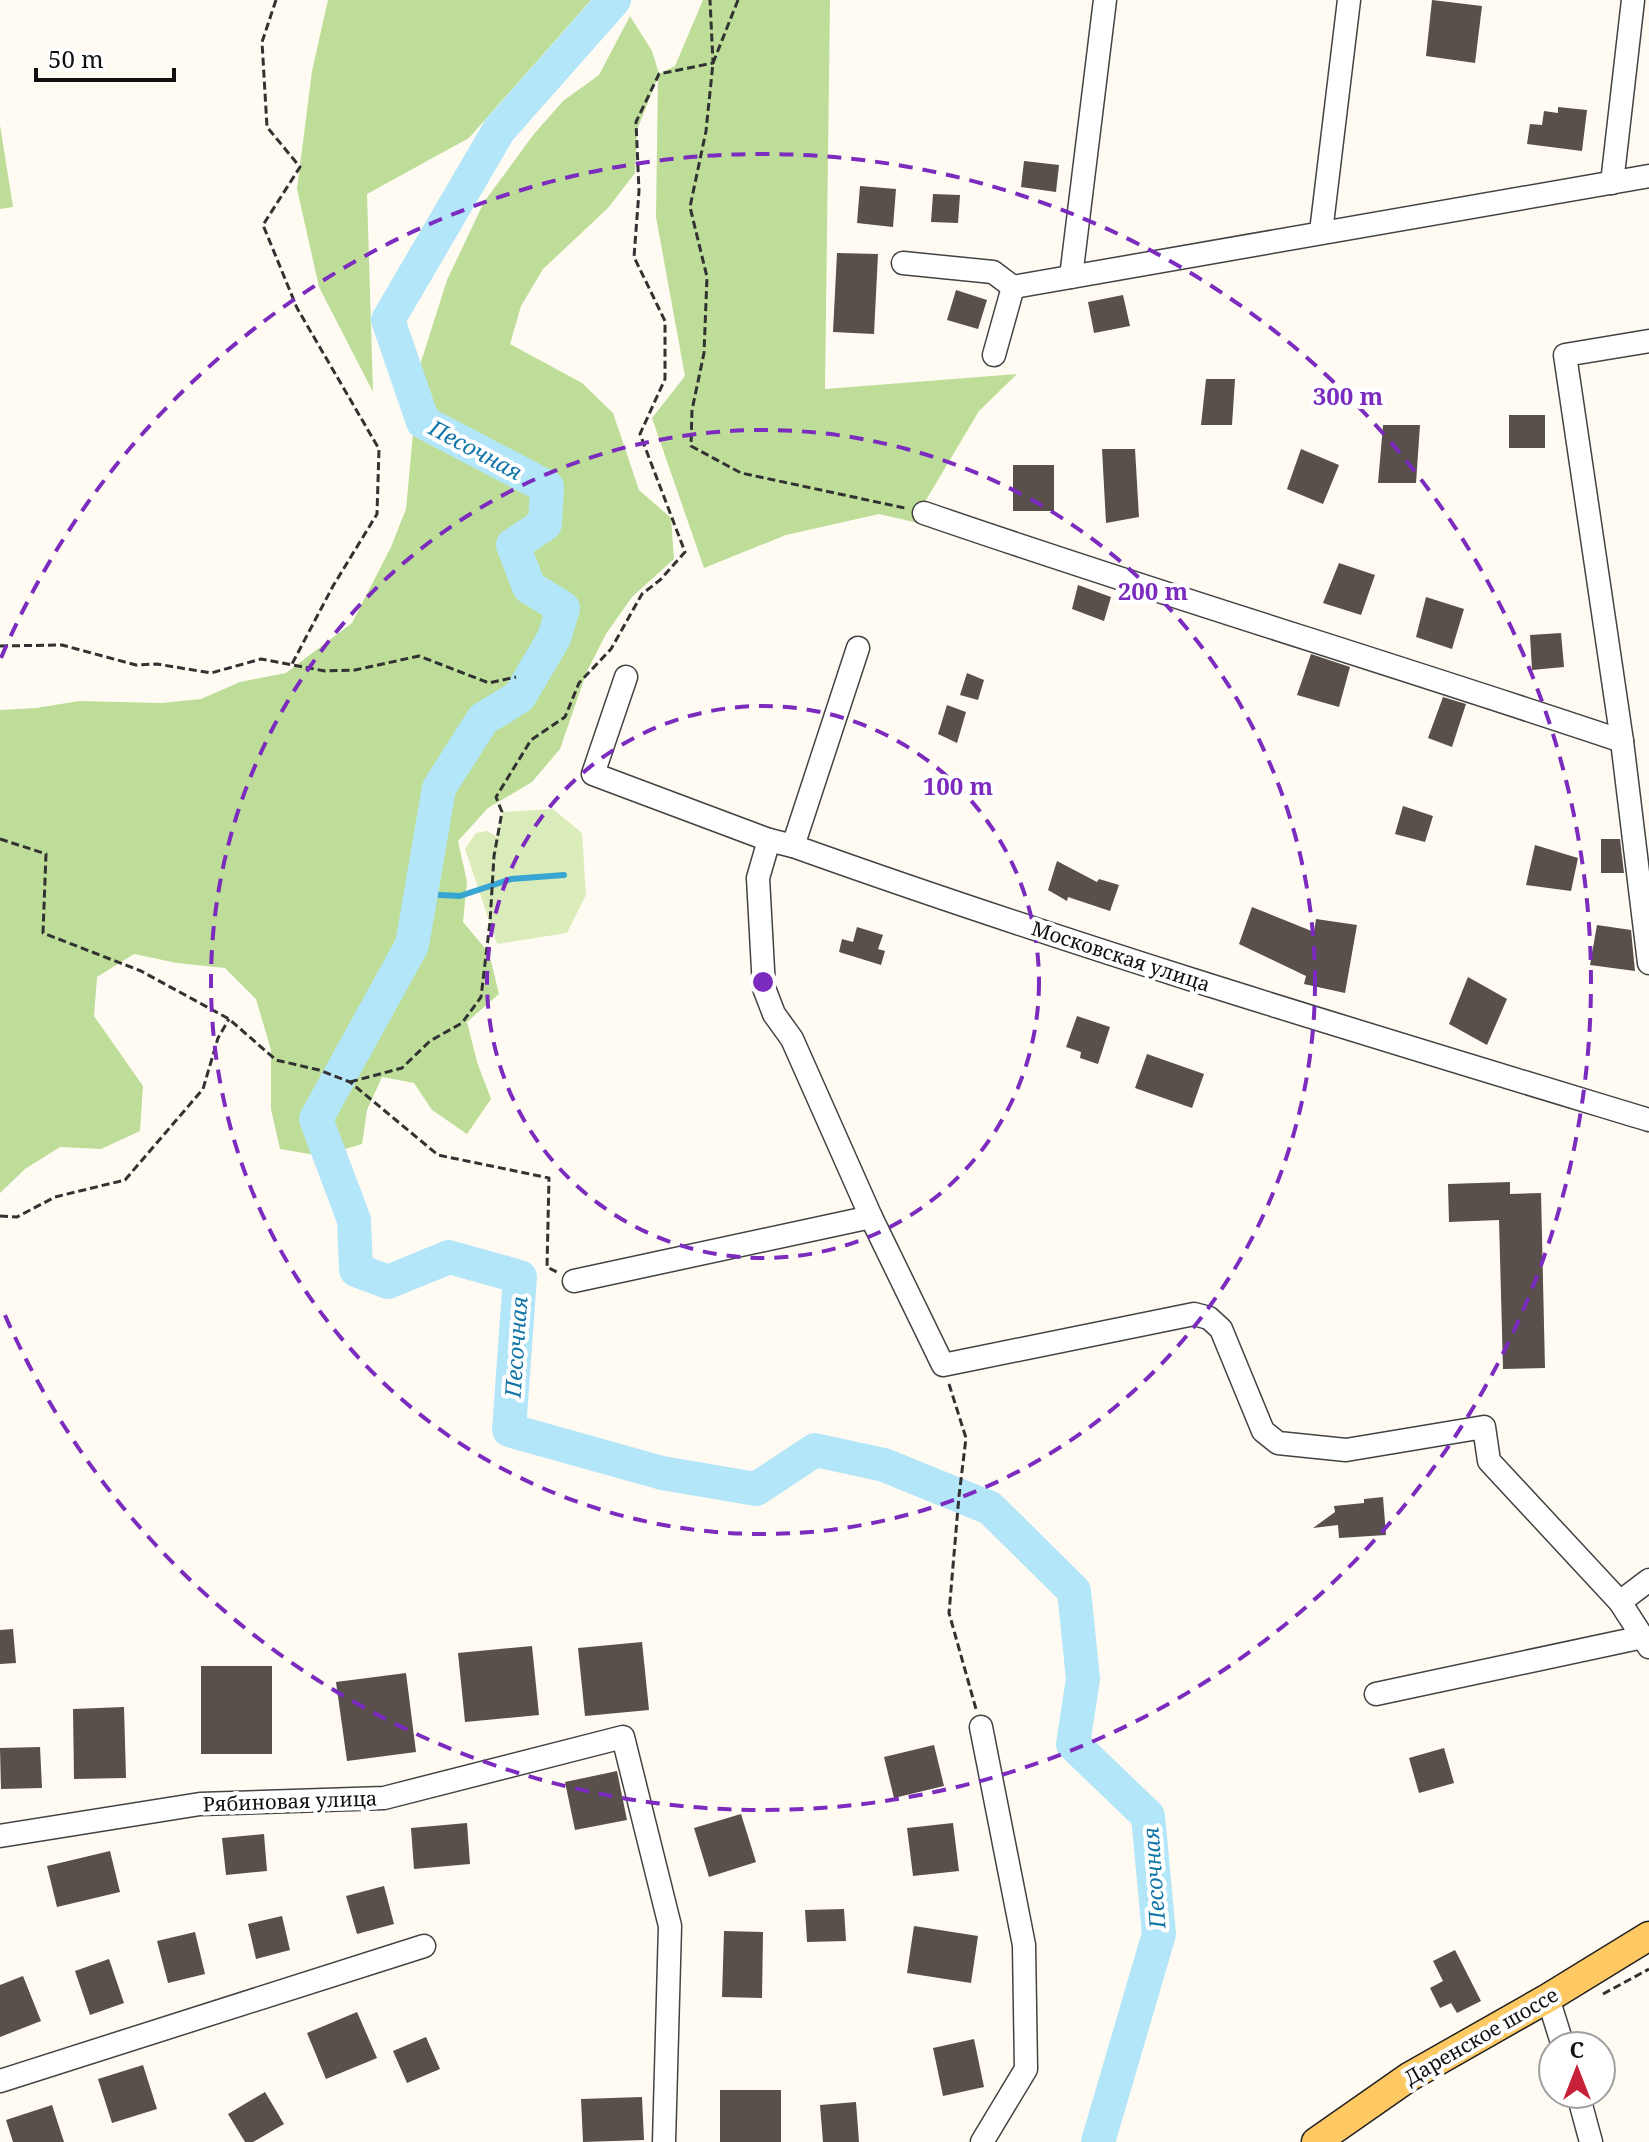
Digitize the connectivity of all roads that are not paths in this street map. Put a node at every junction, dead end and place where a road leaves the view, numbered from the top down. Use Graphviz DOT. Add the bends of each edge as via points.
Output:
graph roads {
  1 [pos="1105,0"];
  2 [pos="1349,0"];
  3 [pos="1633,0"];
  4 [pos="1649,176"];
  5 [pos="1612,183"];
  6 [pos="1321,232"];
  7 [pos="903,263"];
  8 [pos="1071,277"];
  9 [pos="1013,287"];
  10 [pos="1649,341"];
  11 [pos="994,355"];
  12 [pos="924,513"];
  13 [pos="858,648"];
  14 [pos="626,677"];
  15 [pos="1622,741"];
  16 [pos="769,840"];
  17 [pos="793,846"];
  18 [pos="1649,963"];
  19 [pos="1649,1120"];
  20 [pos="871,1217"];
  21 [pos="574,1281"];
  22 [pos="1649,1580"];
  23 [pos="1620,1602"];
  24 [pos="1646,1642"];
  25 [pos="1376,1694"];
  26 [pos="981,1727"];
  27 [pos="0,1836"];
  28 [pos="1649,1936"];
  29 [pos="424,1946"];
  30 [pos="1548,1998"];
  31 [pos="1558,2030"];
  32 [pos="0,2081"];
  33 [pos="1582,2110"];
  34 [pos="664,2142"];
  35 [pos="982,2142"];
  36 [pos="1316,2142"];
  37 [pos="1591,2142"];
  1 -- 8 [label="street"];
  2 -- 6 [label="street"];
  3 -- 5 [label="street"];
  4 -- 5 [label="street"];
  5 -- 6 [label="street"];
  6 -- 8 [label="street"];
  7 -- 9 [label="street" via="993,272"];
  8 -- 9 [label="street"];
  9 -- 11 [label="street"];
  10 -- 15 [label="street" via="1565,355"];
  12 -- 15 [label="street"];
  13 -- 17 [label="street"];
  14 -- 16 [label="street, Московская улица" via="593,774"];
  15 -- 18 [label="street"];
  16 -- 17 [label="street, Московская улица"];
  16 -- 20 [label="street" via="758,878 764,988"];
  17 -- 19 [label="street, Московская улица" via="1307,1017"];
  20 -- 21 [label="street"];
  20 -- 23 [label="street" via="943,1365 1194,1314 1209,1318 1221,1329 1263,1431 1278,1443 1346,1450 1484,1427 1489,1461"];
  22 -- 23 [label="street"];
  23 -- 24 [label="street"];
  24 -- 25 [label="street"];
  26 -- 35 [label="street" via="1024,1945 1026,2069"];
  27 -- 34 [label="street, Рябиновая улица" via="200,1804 384,1798 623,1737 670,1926"];
  28 -- 30 [label="main road, Даренское шоссе"];
  29 -- 32 [label="street"];
  30 -- 31 [label="street"];
  30 -- 36 [label="main road, Даренское шоссе" via="1409,2077"];
  33 -- 37 [label="street"];
}
